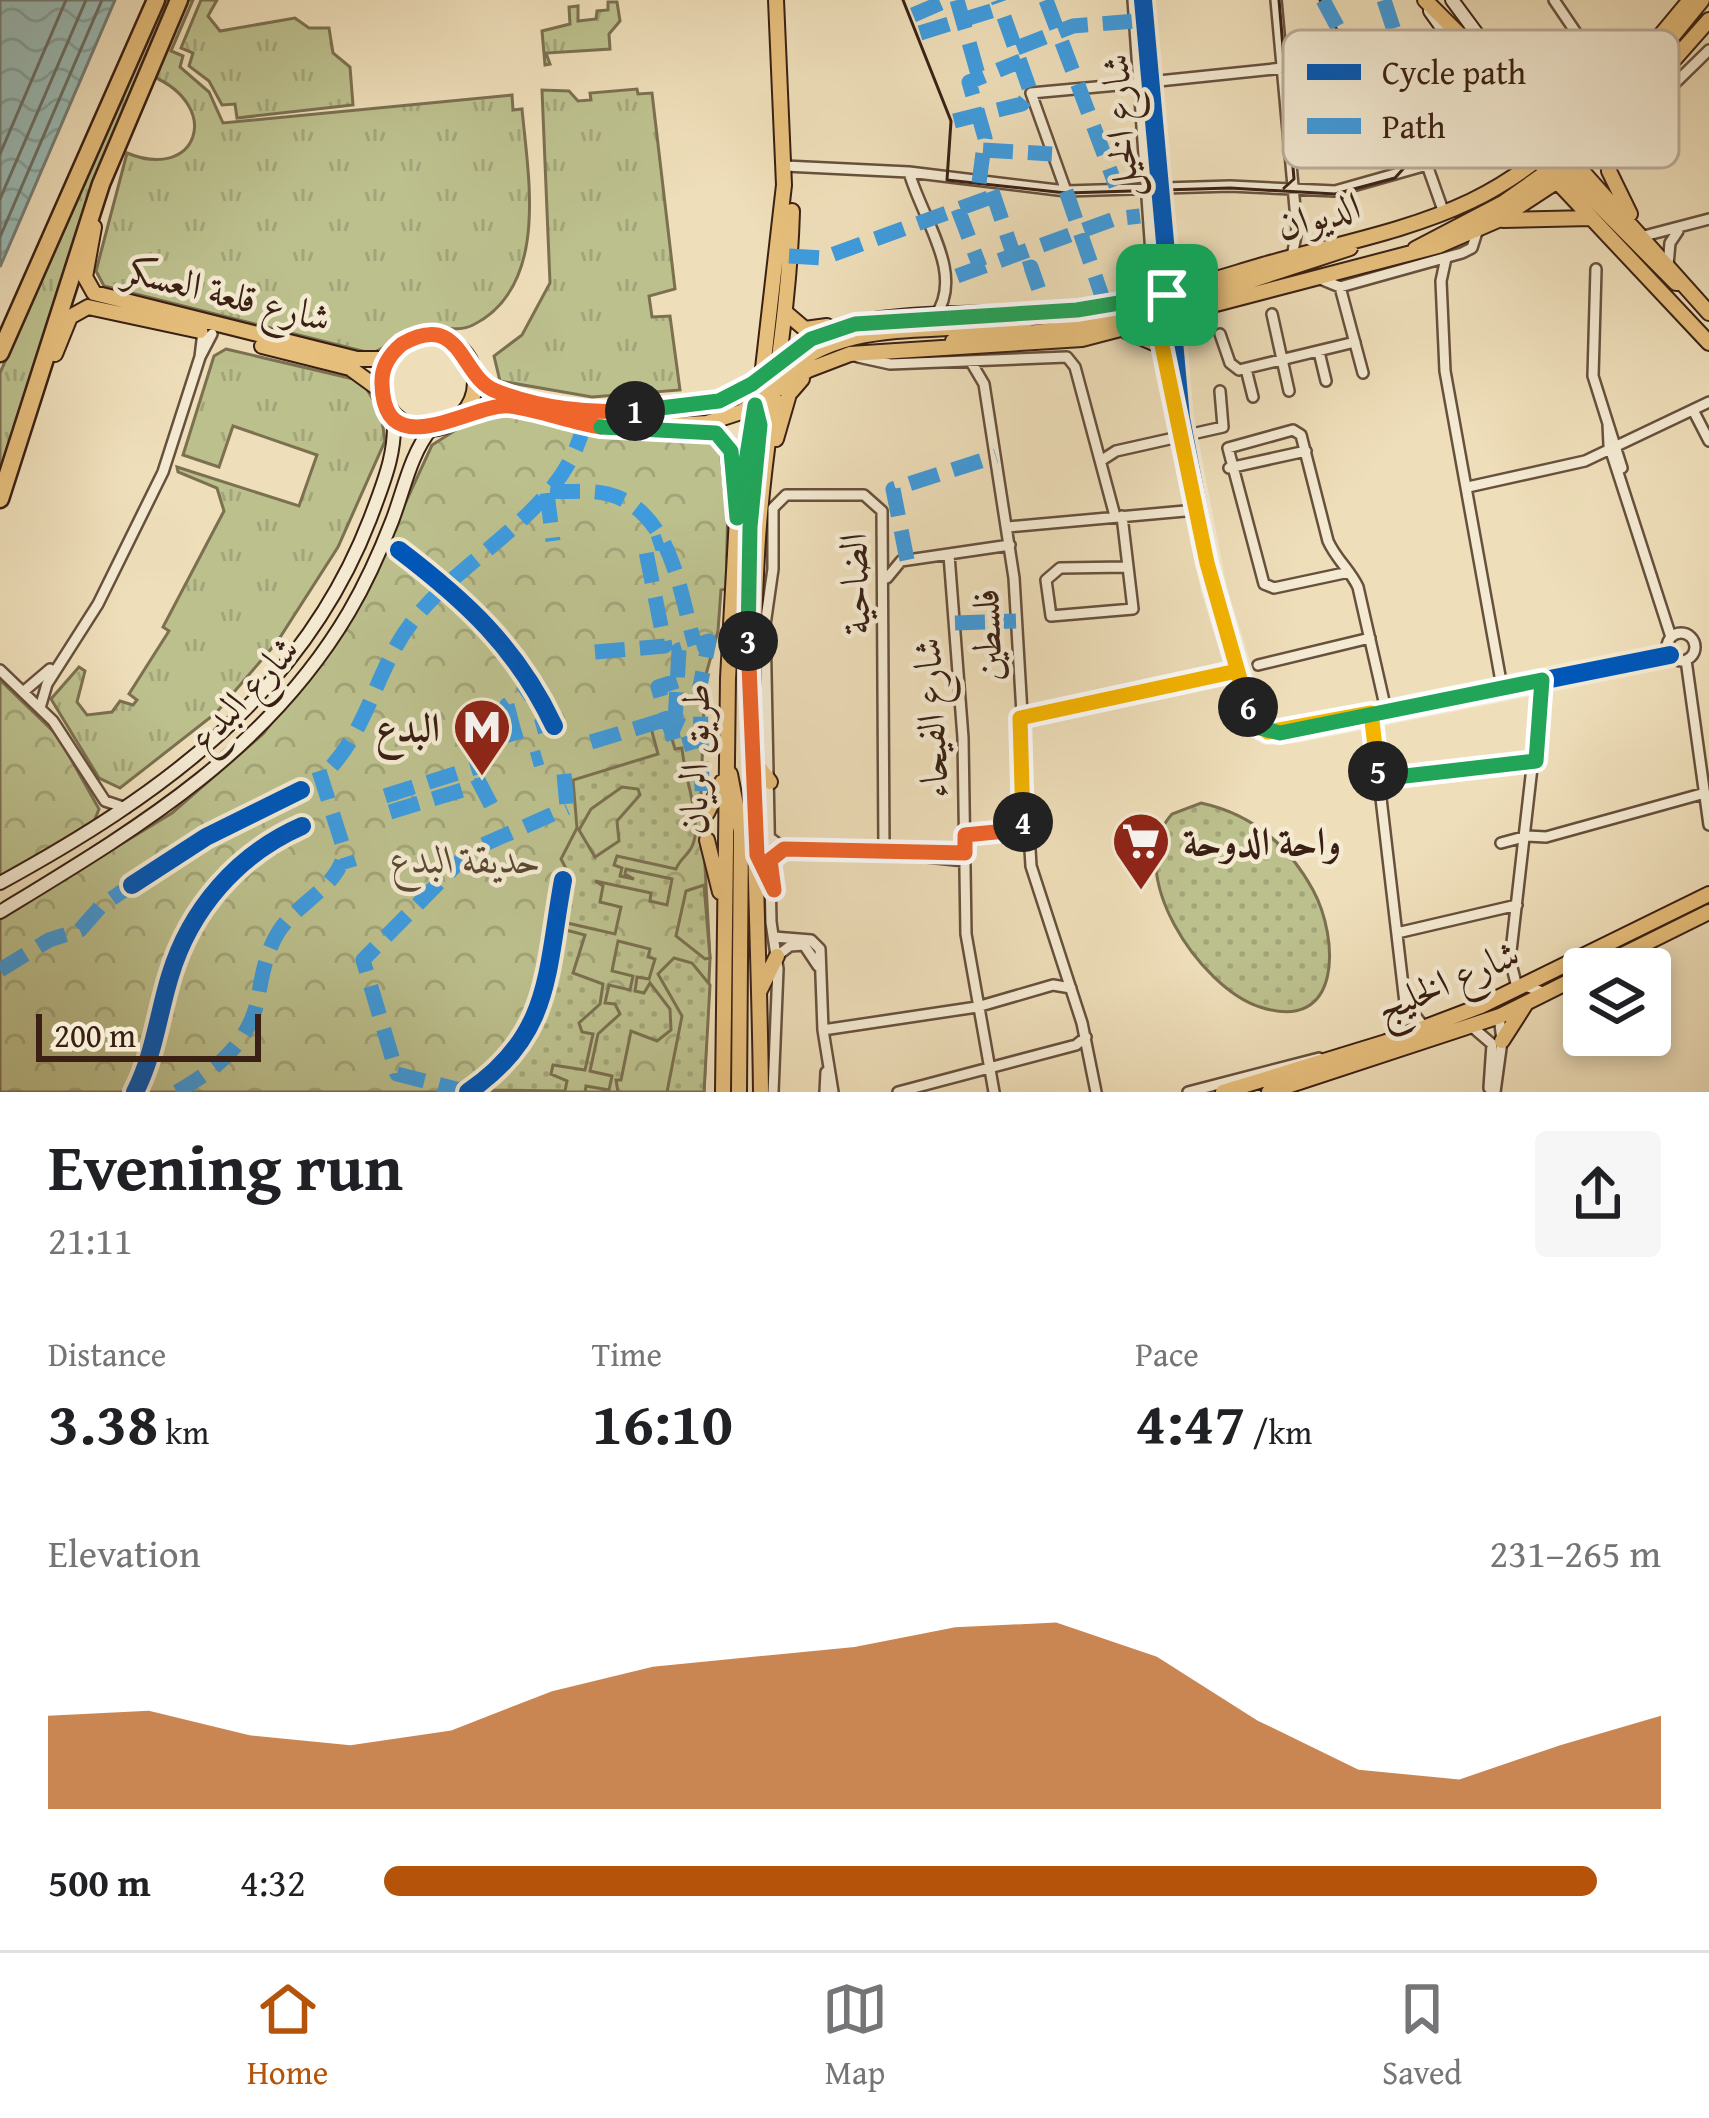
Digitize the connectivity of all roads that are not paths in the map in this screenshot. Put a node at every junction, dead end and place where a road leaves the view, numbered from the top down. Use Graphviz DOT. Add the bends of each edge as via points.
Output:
graph roads {
  1 [pos="156,0"];
  2 [pos="179,0"];
  3 [pos="776,0"];
  4 [pos="786,0"];
  5 [pos="1133,0"];
  6 [pos="1143,0"];
  7 [pos="1276,0"];
  8 [pos="1424,0"];
  9 [pos="1452,0"];
  10 [pos="1554,0"];
  11 [pos="1690,0"];
  12 [pos="1702,0"];
  13 [pos="1709,20"];
  14 [pos="1443,30"];
  15 [pos="1455,30"];
  16 [pos="1473,30"];
  17 [pos="1574,30"];
  18 [pos="1664,30"];
  19 [pos="1679,32"];
  20 [pos="1709,50"];
  21 [pos="1679,56"];
  22 [pos="1282,70"];
  23 [pos="1679,79"];
  24 [pos="1283,82"];
  25 [pos="1150,85"];
  26 [pos="789,166"];
  27 [pos="1290,168"];
  28 [pos="1417,168"];
  29 [pos="1427,168"];
  30 [pos="1549,168"];
  31 [pos="1551,168"];
  32 [pos="1554,168"];
  33 [pos="1559,168"];
  34 [pos="1562,168"];
  35 [pos="1563,168"];
  36 [pos="1609,168"];
  37 [pos="909,172"];
  38 [pos="101,184"];
  39 [pos="1292,187"];
  40 [pos="1153,189"];
  41 [pos="1066,191"];
  42 [pos="1444,213"];
  43 [pos="1591,218"];
  44 [pos="1709,219"];
  45 [pos="1498,220"];
  46 [pos="1681,228"];
  47 [pos="1297,230"];
  48 [pos="1478,230"];
  49 [pos="1641,233"];
  50 [pos="1375,234"];
  51 [pos="1323,249"];
  52 [pos="1407,256"];
  53 [pos="1292,257"];
  54 [pos="1446,258"];
  55 [pos="1427,263"];
  56 [pos="1164,264"];
  57 [pos="1668,265"];
  58 [pos="1596,269"];
  59 [pos="1222,278"];
  60 [pos="1318,278"];
  61 [pos="1441,281"];
  62 [pos="1340,287"];
  63 [pos="1691,291"];
  64 [pos="1162,306"];
  65 [pos="1052,310"];
  66 [pos="1198,310"];
  67 [pos="785,312"];
  68 [pos="1272,314"];
  69 [pos="1709,314"];
  70 [pos="935,316"];
  71 [pos="855,324"];
  72 [pos="1121,330"];
  73 [pos="208,331"];
  74 [pos="1220,334"];
  75 [pos="1355,342"];
  76 [pos="1709,343"];
  77 [pos="1042,344"];
  78 [pos="913,349"];
  79 [pos="1168,350"];
  80 [pos="0,352"];
  81 [pos="1318,352"];
  82 [pos="850,354"];
  83 [pos="388,359"];
  84 [pos="1011,359"];
  85 [pos="830,360"];
  86 [pos="1281,360"];
  87 [pos="989,361"];
  88 [pos="971,362"];
  89 [pos="1246,369"];
  90 [pos="474,373"];
  91 [pos="1363,374"];
  92 [pos="41,379"];
  93 [pos="1325,381"];
  94 [pos="765,383"];
  95 [pos="984,384"];
  96 [pos="1220,391"];
  97 [pos="1289,391"];
  98 [pos="382,392"];
  99 [pos="1253,397"];
  100 [pos="1709,402"];
  101 [pos="1693,410"];
  102 [pos="393,412"];
  103 [pos="461,416"];
  104 [pos="599,426"];
  105 [pos="431,429"];
  106 [pos="662,429"];
  107 [pos="1184,434"];
  108 [pos="1709,441"];
  109 [pos="1615,449"];
  110 [pos="1306,451"];
  111 [pos="1102,460"];
  112 [pos="1229,468"];
  113 [pos="1468,487"];
  114 [pos="0,499"];
  115 [pos="1196,511"];
  116 [pos="760,514"];
  117 [pos="1119,516"];
  118 [pos="737,518"];
  119 [pos="1008,524"];
  120 [pos="1010,545"];
  121 [pos="884,547"];
  122 [pos="949,555"];
  123 [pos="901,561"];
  124 [pos="1128,567"];
  125 [pos="1349,572"];
  126 [pos="770,581"];
  127 [pos="886,581"];
  128 [pos="1370,638"];
  129 [pos="1682,639"];
  130 [pos="1643,657"];
  131 [pos="63,658"];
  132 [pos="1677,658"];
  133 [pos="1258,665"];
  134 [pos="0,670"];
  135 [pos="752,670"];
  136 [pos="1237,671"];
  137 [pos="1542,680"];
  138 [pos="1502,687"];
  139 [pos="23,692"];
  140 [pos="40,708"];
  141 [pos="1386,710"];
  142 [pos="1371,713"];
  143 [pos="1020,718"];
  144 [pos="725,757"];
  145 [pos="753,757"];
  146 [pos="1536,761"];
  147 [pos="87,775"];
  148 [pos="725,778"];
  149 [pos="1379,779"];
  150 [pos="770,782"];
  151 [pos="1705,793"];
  152 [pos="1026,798"];
  153 [pos="128,809"];
  154 [pos="707,813"];
  155 [pos="1709,825"];
  156 [pos="98,827"];
  157 [pos="1006,831"];
  158 [pos="965,835"];
  159 [pos="1527,836"];
  160 [pos="770,837"];
  161 [pos="1028,839"];
  162 [pos="707,840"];
  163 [pos="784,849"];
  164 [pos="1525,851"];
  165 [pos="884,853"];
  166 [pos="965,857"];
  167 [pos="763,858"];
  168 [pos="0,883"];
  169 [pos="774,890"];
  170 [pos="1709,894"];
  171 [pos="725,903"];
  172 [pos="1517,905"];
  173 [pos="0,912"];
  174 [pos="1708,913"];
  175 [pos="1397,933"];
  176 [pos="774,937"];
  177 [pos="1637,948"];
  178 [pos="777,956"];
  179 [pos="820,971"];
  180 [pos="1563,984"];
  181 [pos="1070,987"];
  182 [pos="1520,987"];
  183 [pos="760,990"];
  184 [pos="1548,992"];
  185 [pos="1526,1004"];
  186 [pos="1480,1006"];
  187 [pos="977,1007"];
  188 [pos="1500,1016"];
  189 [pos="1472,1026"];
  190 [pos="1426,1028"];
  191 [pos="823,1030"];
  192 [pos="1086,1037"];
  193 [pos="1502,1041"];
  194 [pos="1336,1058"];
  195 [pos="990,1071"];
  196 [pos="1301,1088"];
  197 [pos="720,1092"];
  198 [pos="739,1092"];
  199 [pos="761,1092"];
  200 [pos="773,1092"];
  201 [pos="830,1092"];
  202 [pos="898,1092"];
  203 [pos="994,1092"];
  204 [pos="1096,1092"];
  205 [pos="1188,1092"];
  206 [pos="1223,1092"];
  207 [pos="1269,1092"];
  208 [pos="1492,1092"];
  1 -- 80 [label="highway"];
  2 -- 38 [label="highway"];
  3 -- 26 [label="main road, طريق الريان"];
  4 -- 26 [label="main road, طريق الريان"];
  5 -- 25 [label="street, شارع الخيل"];
  6 -- 25 [label="street, شارع الخيل"];
  7 -- 22 [label="street"];
  8 -- 14 [label="main road"];
  8 -- 15 [label="main road"];
  9 -- 16 [label="main road"];
  10 -- 17 [label="street"];
  11 -- 18 [label="main road"];
  12 -- 19 [label="main road"];
  13 -- 21 [label="main road"];
  20 -- 23 [label="street"];
  22 -- 24 [label="street"];
  22 -- 25 [label="street"];
  25 -- 40 [label="street, شارع الخيل"];
  25 -- 41 [label="street" via="1031,93"];
  26 -- 37 [label="street"];
  26 -- 67 [label="main road, طريق الريان"];
  26 -- 94 [label="main road, طريق الريان"];
  27 -- 39 [label="street"];
  28 -- 39 [label="street" via="1356,189"];
  29 -- 42 [label="street"];
  30 -- 42 [label="main road, الديوان"];
  31 -- 52 [label="main road"];
  32 -- 45 [label="main road, الديوان"];
  33 -- 43 [label="main road" via="1569,196"];
  34 -- 63 [label="main road" via="1660,271"];
  35 -- 49 [label="main road"];
  36 -- 49 [label="main road"];
  37 -- 41 [label="street"];
  37 -- 70 [label="street" via="950,280"];
  38 -- 73 [label="main road, شارع قلعة العسكر" via="87,287"];
  38 -- 92 [label="highway"];
  39 -- 40 [label="street"];
  39 -- 47 [label="street"];
  40 -- 41 [label="street"];
  40 -- 56 [label="street, شارع الخيل"];
  40 -- 64 [label="street, شارع الخيل"];
  42 -- 50 [label="main road, الديوان"];
  43 -- 45 [label="main road"];
  43 -- 76 [label="main road"];
  44 -- 46 [label="street"];
  45 -- 48 [label="main road, الديوان"];
  46 -- 49 [label="street"];
  46 -- 57 [label="street"];
  47 -- 51 [label="street"];
  47 -- 53 [label="street"];
  48 -- 52 [label="main road, الديوان"];
  48 -- 54 [label="street" via="1472,248"];
  49 -- 57 [label="main road"];
  50 -- 51 [label="main road, الديوان"];
  50 -- 64 [label="main road" via="1318,262"];
  51 -- 53 [label="main road, الديوان"];
  52 -- 60 [label="main road, الديوان"];
  53 -- 59 [label="main road, الديوان"];
  54 -- 55 [label="street"];
  54 -- 61 [label="street"];
  55 -- 61 [label="street"];
  55 -- 62 [label="street"];
  56 -- 59 [label="main road"];
  56 -- 64 [label="street, شارع الخيل"];
  57 -- 63 [label="main road"];
  58 -- 109 [label="street" via="1593,366"];
  59 -- 64 [label="main road, الديوان"];
  60 -- 62 [label="street"];
  60 -- 66 [label="main road, الديوان"];
  61 -- 113 [label="street" via="1444,370"];
  62 -- 75 [label="street"];
  63 -- 69 [label="main road"];
  64 -- 65 [label="main road, الديوان"];
  64 -- 66 [label="main road, الديوان"];
  64 -- 72 [label="main road, الديوان"];
  64 -- 78 [label="main road" via="1073,328"];
  64 -- 79 [label="street"];
  65 -- 70 [label="main road, الديوان"];
  65 -- 94 [label="main road" via="1023,320 845,338"];
  66 -- 79 [label="main road"];
  67 -- 71 [label="main road" via="809,330"];
  67 -- 94 [label="main road, طريق الريان"];
  68 -- 86 [label="street"];
  70 -- 71 [label="main road, الديوان"];
  71 -- 94 [label="main road, الديوان" via="820,335"];
  72 -- 77 [label="main road, الديوان"];
  72 -- 79 [label="main road"];
  73 -- 83 [label="main road, شارع قلعة العسكر"];
  73 -- 92 [label="main road, شارع قلعة العسكر" via="84,308 70,317"];
  73 -- 98 [label="main road, شارع قلعة العسكر" via="350,368"];
  73 -- 131 [label="street" via="157,484"];
  74 -- 89 [label="street" via="1232,367"];
  75 -- 81 [label="street"];
  75 -- 91 [label="street"];
  77 -- 78 [label="main road, الديوان"];
  77 -- 84 [label="main road"];
  78 -- 82 [label="main road, الديوان"];
  79 -- 107 [label="street"];
  81 -- 86 [label="street"];
  81 -- 93 [label="street"];
  82 -- 85 [label="main road, الديوان"];
  82 -- 88 [label="street, الديوان" via="880,364"];
  83 -- 90 [label="main road" via="407,340 434,335 463,351"];
  83 -- 98 [label="main road"];
  84 -- 87 [label="street, الديوان"];
  84 -- 111 [label="street, الديوان" via="1067,357"];
  85 -- 94 [label="main road, الديوان"];
  85 -- 116 [label="main road" via="790,391"];
  86 -- 89 [label="street"];
  86 -- 97 [label="street"];
  87 -- 88 [label="street, الديوان"];
  87 -- 95 [label="street, فلسطين"];
  88 -- 95 [label="street, فلسطين"];
  89 -- 99 [label="street"];
  90 -- 94 [label="main road" via="499,392 592,411 695,406"];
  90 -- 103 [label="main road"];
  92 -- 114 [label="highway"];
  94 -- 104 [label="main road" via="701,416"];
  94 -- 106 [label="main road" via="721,420"];
  94 -- 116 [label="main road, طريق الريان"];
  94 -- 118 [label="main road, طريق الريان"];
  94 -- 135 [label="main road" via="749,540"];
  95 -- 119 [label="street, فلسطين"];
  96 -- 107 [label="street" via="1225,426"];
  98 -- 102 [label="main road"];
  100 -- 101 [label="street"];
  101 -- 108 [label="street"];
  101 -- 109 [label="street"];
  102 -- 105 [label="main road"];
  102 -- 153 [label="main road, شارع البدع" via="380,493 310,633 223,735"];
  103 -- 104 [label="main road" via="507,406"];
  103 -- 105 [label="main road"];
  104 -- 106 [label="main road"];
  105 -- 173 [label="main road, شارع البدع" via="361,590 268,721 168,808"];
  106 -- 118 [label="main road" via="724,438"];
  107 -- 111 [label="street"];
  107 -- 115 [label="street"];
  109 -- 113 [label="street" via="1550,472"];
  109 -- 129 [label="street"];
  110 -- 112 [label="street"];
  110 -- 112 [label="street" via="1291,431 1231,446"];
  110 -- 125 [label="street" via="1328,541"];
  111 -- 117 [label="street"];
  112 -- 125 [label="street" via="1264,584"];
  113 -- 138 [label="street"];
  115 -- 117 [label="street"];
  115 -- 136 [label="street"];
  116 -- 135 [label="main road, طريق الريان"];
  117 -- 119 [label="street"];
  117 -- 124 [label="street"];
  118 -- 144 [label="main road, طريق الريان"];
  119 -- 120 [label="street, فلسطين"];
  120 -- 122 [label="street"];
  120 -- 143 [label="street, فلسطين"];
  121 -- 123 [label="street"];
  121 -- 126 [label="street, الضاحية" via="872,498 786,494 773,508"];
  121 -- 127 [label="street, الضاحية"];
  122 -- 123 [label="street"];
  122 -- 158 [label="street, شارع الفيحاء"];
  123 -- 127 [label="street"];
  124 -- 124 [label="street" via="1060,568 1046,580 1051,616 1131,612"];
  125 -- 128 [label="street"];
  126 -- 150 [label="street, طريق الريان"];
  127 -- 165 [label="street, الضاحية"];
  128 -- 133 [label="street"];
  128 -- 141 [label="street"];
  129 -- 130 [label="street"];
  129 -- 132 [label="street"];
  129 -- 132 [label="street"];
  130 -- 132 [label="street"];
  130 -- 137 [label="street"];
  131 -- 139 [label="street"];
  131 -- 140 [label="street"];
  132 -- 151 [label="street"];
  134 -- 139 [label="street"];
  135 -- 145 [label="main road, طريق الريان"];
  136 -- 142 [label="street" via="1264,731"];
  136 -- 143 [label="street"];
  137 -- 138 [label="street"];
  137 -- 146 [label="street"];
  138 -- 141 [label="street"];
  139 -- 140 [label="street"];
  140 -- 147 [label="street"];
  141 -- 142 [label="street"];
  142 -- 149 [label="street"];
  143 -- 152 [label="street, فلسطين"];
  144 -- 148 [label="main road, طريق الريان"];
  144 -- 198 [label="main road" via="741,831"];
  145 -- 150 [label="main road"];
  145 -- 167 [label="main road, طريق الريان"];
  146 -- 149 [label="street"];
  146 -- 159 [label="street"];
  147 -- 153 [label="street" via="107,804"];
  147 -- 156 [label="street" via="101,805"];
  148 -- 154 [label="main road"];
  148 -- 171 [label="main road, طريق الريان"];
  149 -- 175 [label="street"];
  150 -- 160 [label="street, طريق الريان"];
  151 -- 155 [label="street"];
  151 -- 159 [label="street"];
  152 -- 157 [label="street" via="1022,824"];
  152 -- 161 [label="street, فلسطين"];
  153 -- 156 [label="main road, شارع البدع"];
  156 -- 168 [label="main road, شارع البدع"];
  157 -- 158 [label="street"];
  157 -- 161 [label="street"];
  158 -- 166 [label="street, شارع الفيحاء"];
  159 -- 164 [label="street"];
  159 -- 164 [label="street" via="1507,843"];
  160 -- 163 [label="street"];
  160 -- 167 [label="street, طريق الريان"];
  161 -- 181 [label="street, فلسطين"];
  162 -- 171 [label="main road"];
  163 -- 165 [label="street"];
  163 -- 167 [label="street"];
  164 -- 172 [label="street"];
  165 -- 166 [label="street"];
  166 -- 187 [label="street, شارع الفيحاء"];
  167 -- 169 [label="main road"];
  167 -- 183 [label="main road, طريق الريان"];
  169 -- 176 [label="street"];
  170 -- 182 [label="main road, شارع الخليج"];
  171 -- 197 [label="main road, طريق الريان"];
  172 -- 175 [label="street"];
  172 -- 182 [label="street" via="1510,967"];
  174 -- 177 [label="main road"];
  175 -- 190 [label="street" via="1407,1008"];
  176 -- 178 [label="street"];
  176 -- 179 [label="street" via="817,943"];
  178 -- 179 [label="street" via="804,945"];
  178 -- 183 [label="main road"];
  178 -- 200 [label="street"];
  179 -- 191 [label="street"];
  180 -- 184 [label="main road, شارع الخليج"];
  181 -- 187 [label="street"];
  181 -- 192 [label="street, فلسطين"];
  182 -- 184 [label="street"];
  182 -- 186 [label="main road, شارع الخليج"];
  183 -- 199 [label="main road, طريق الريان"];
  184 -- 185 [label="main road, شارع الخليج"];
  185 -- 188 [label="main road, شارع الخليج"];
  185 -- 193 [label="main road"];
  186 -- 188 [label="street"];
  186 -- 190 [label="main road, شارع الخليج"];
  187 -- 191 [label="street"];
  187 -- 195 [label="street, شارع الفيحاء"];
  188 -- 189 [label="main road, شارع الخليج"];
  188 -- 193 [label="street"];
  189 -- 196 [label="main road, شارع الخليج"];
  189 -- 208 [label="street" via="1492,1044"];
  190 -- 194 [label="main road, شارع الخليج"];
  191 -- 201 [label="street"];
  192 -- 195 [label="street"];
  192 -- 204 [label="street, فلسطين"];
  193 -- 208 [label="street"];
  194 -- 205 [label="street, شارع الخليج" via="1293,1061"];
  194 -- 206 [label="main road, شارع الخليج"];
  195 -- 202 [label="street"];
  195 -- 203 [label="street, شارع الفيحاء"];
  196 -- 207 [label="main road, شارع الخليج"];
}
